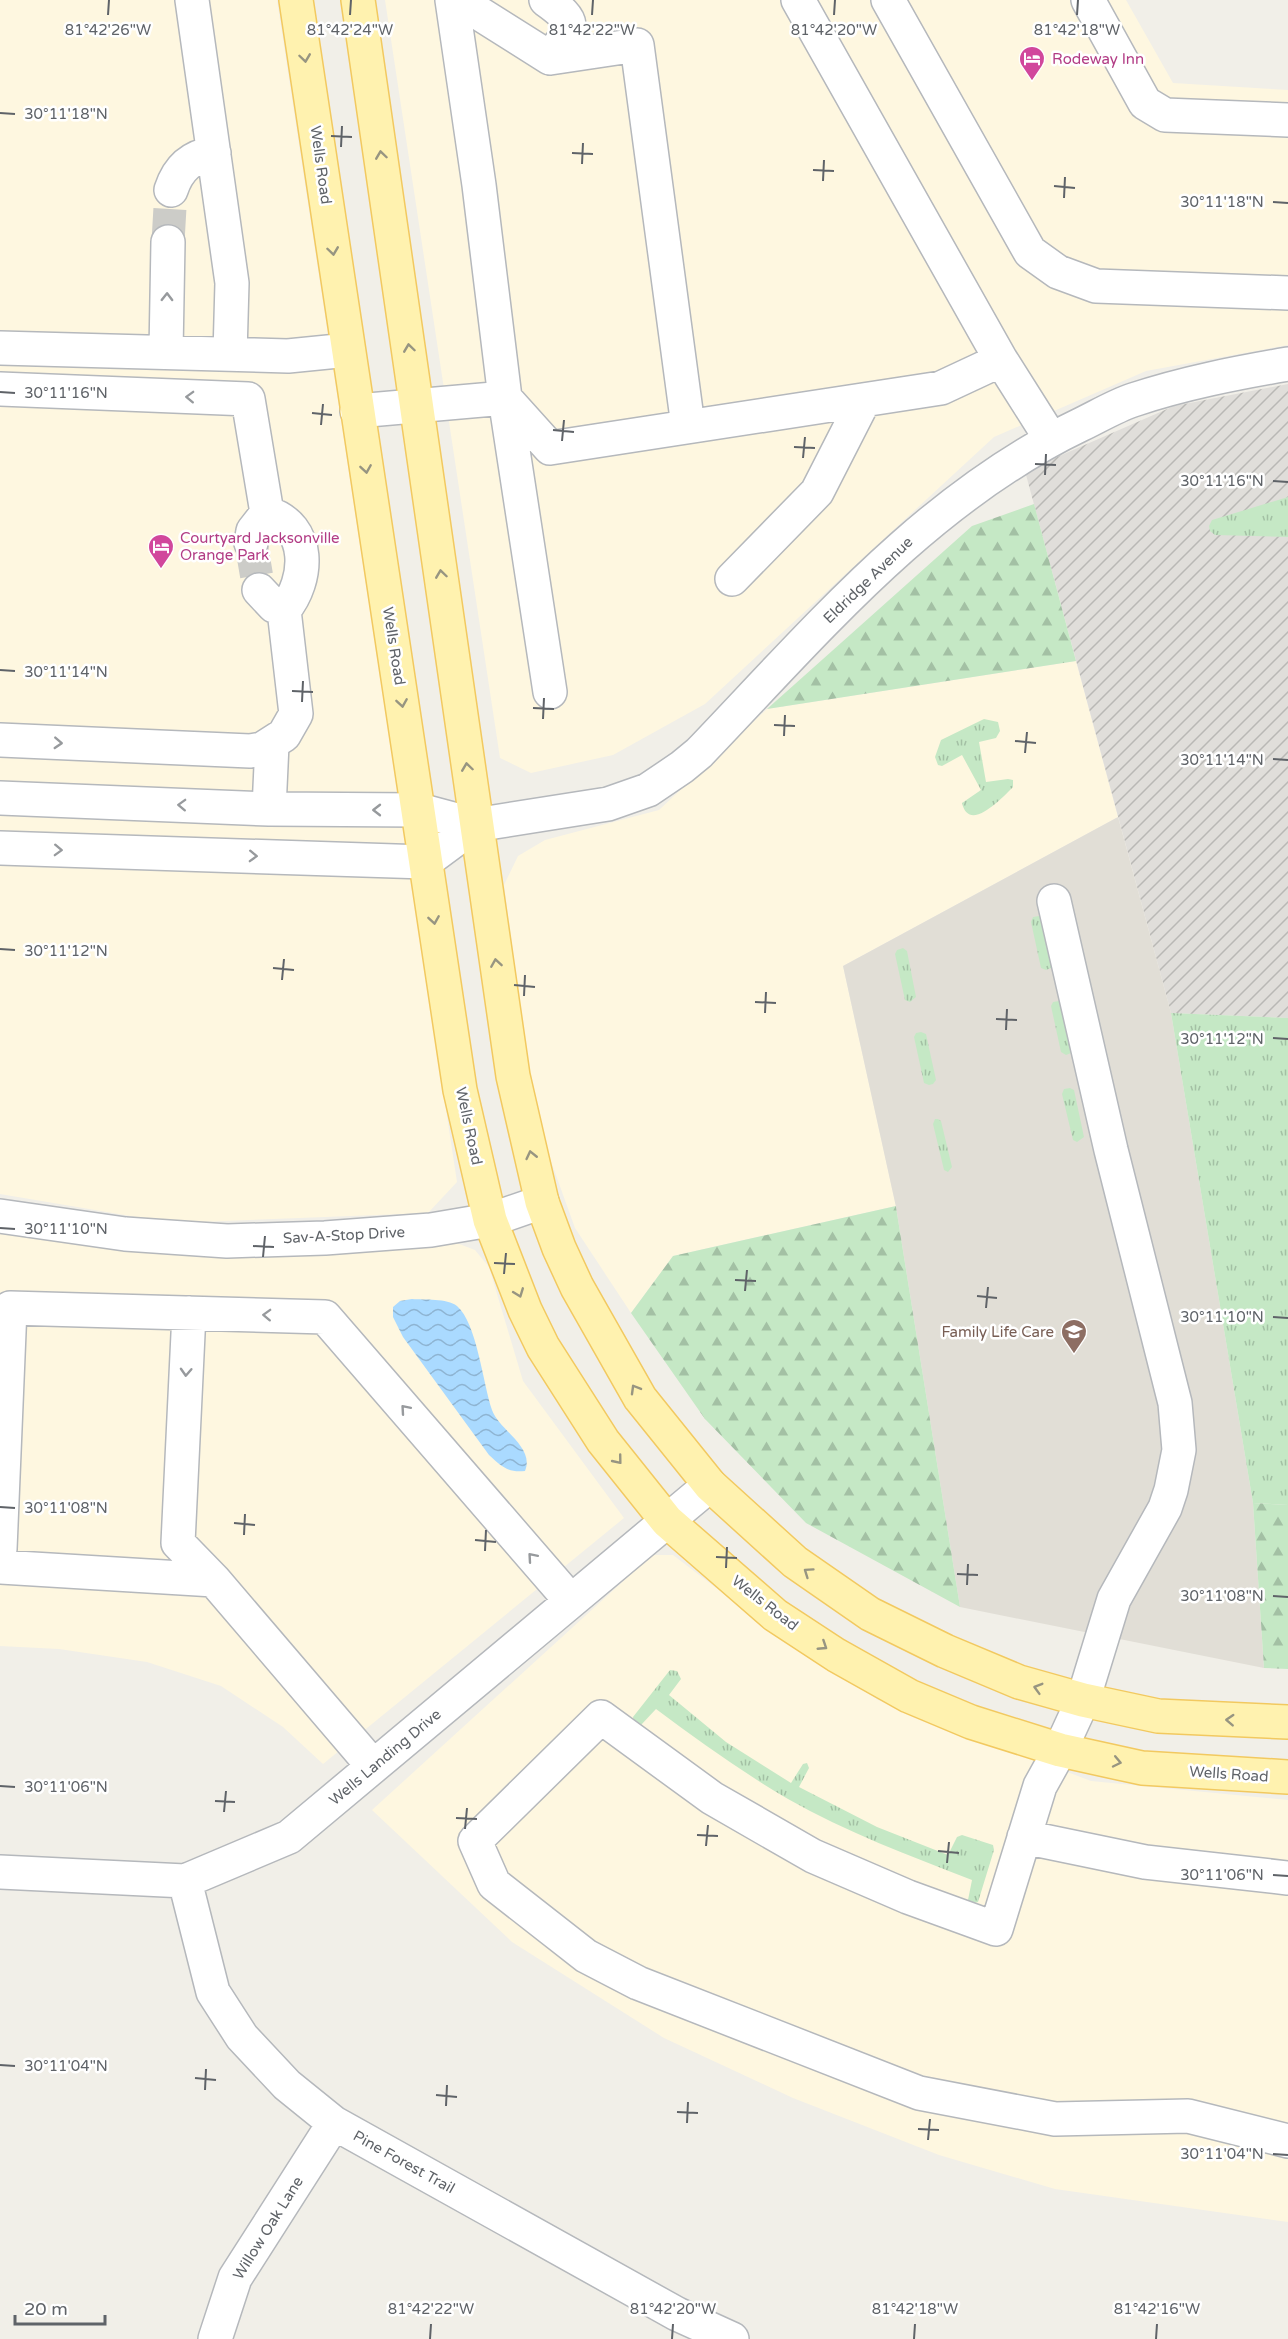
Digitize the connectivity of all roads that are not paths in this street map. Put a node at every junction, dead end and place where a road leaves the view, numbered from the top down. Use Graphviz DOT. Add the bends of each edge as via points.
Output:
graph roads {
  1 [pos="192,0"];
  2 [pos="296,0"];
  3 [pos="358,0"];
  4 [pos="452,0"];
  5 [pos="458,0"];
  6 [pos="546,0"];
  7 [pos="798,0"];
  8 [pos="888,0"];
  9 [pos="1088,0"];
  10 [pos="550,58"];
  11 [pos="1288,120"];
  12 [pos="214,153"];
  13 [pos="171,189"];
  14 [pos="168,242"];
  15 [pos="1288,293"];
  16 [pos="0,348"];
  17 [pos="348,351"];
  18 [pos="166,352"];
  19 [pos="230,354"];
  20 [pos="1001,360"];
  21 [pos="1288,364"];
  22 [pos="0,389"];
  23 [pos="505,398"];
  24 [pos="864,400"];
  25 [pos="417,406"];
  26 [pos="357,411"];
  27 [pos="688,426"];
  28 [pos="1051,439"];
  29 [pos="267,513"];
  30 [pos="251,543"];
  31 [pos="732,579"];
  32 [pos="550,692"];
  33 [pos="0,740"];
  34 [pos="272,744"];
  35 [pos="0,798"];
  36 [pos="268,809"];
  37 [pos="419,810"];
  38 [pos="475,825"];
  39 [pos="0,848"];
  40 [pos="425,862"];
  41 [pos="1054,901"];
  42 [pos="542,1202"];
  43 [pos="0,1216"];
  44 [pos="490,1220"];
  45 [pos="189,1313"];
  46 [pos="710,1485"];
  47 [pos="667,1521"];
  48 [pos="0,1549"];
  49 [pos="0,1567"];
  50 [pos="214,1580"];
  51 [pos="571,1601"];
  52 [pos="1083,1700"];
  53 [pos="1288,1722"];
  54 [pos="1060,1750"];
  55 [pos="373,1766"];
  56 [pos="1288,1777"];
  57 [pos="1024,1837"];
  58 [pos="0,1872"];
  59 [pos="1288,1878"];
  60 [pos="185,1881"];
  61 [pos="334,2123"];
  62 [pos="1288,2141"];
  63 [pos="717,2336"];
  64 [pos="215,2339"];
  1 -- 12 [label="street"];
  2 -- 17 [label="main road, Wells Road, one-way"];
  25 -- 3 [label="main road, one-way"];
  4 -- 23 [label="street"];
  5 -- 10 [label="street"];
  6 -- 10 [label="street" via="570,22 569,32"];
  7 -- 20 [label="street"];
  8 -- 15 [label="street" via="1030,252 1058,272 1096,286"];
  9 -- 11 [label="street" via="1145,103 1165,115"];
  10 -- 27 [label="street" via="637,45"];
  12 -- 13 [label="street" via="193,158"];
  12 -- 19 [label="street" via="232,283"];
  18 -- 14 [label="street, one-way"];
  16 -- 18 [label="street"];
  17 -- 19 [label="street" via="288,356"];
  17 -- 26 [label="main road, Wells Road"];
  18 -- 19 [label="street"];
  20 -- 24 [label="street" via="941,388"];
  20 -- 28 [label="street"];
  21 -- 28 [label="street, Eldridge Avenue" via="1218,376 1131,401"];
  29 -- 22 [label="street, one-way" via="248,399"];
  23 -- 25 [label="street"];
  23 -- 27 [label="street" via="550,448"];
  23 -- 32 [label="street"];
  24 -- 27 [label="street"];
  24 -- 31 [label="street" via="817,492"];
  25 -- 26 [label="street"];
  38 -- 25 [label="main road, one-way"];
  26 -- 37 [label="main road, Wells Road, one-way"];
  28 -- 38 [label="street, Eldridge Avenue" via="989,477 887,558 699,753 648,790 608,804"];
  29 -- 30 [label="street" via="253,531"];
  29 -- 34 [label="street" via="289,524 301,552 301,579 290,602 271,600 296,714 288,731"];
  33 -- 34 [label="street, one-way" via="250,751"];
  34 -- 36 [label="street"];
  36 -- 35 [label="street, one-way"];
  37 -- 36 [label="street, one-way"];
  37 -- 38 [label="street"];
  37 -- 40 [label="main road, Wells Road"];
  38 -- 40 [label="street"];
  42 -- 38 [label="main road, one-way" via="513,1076"];
  39 -- 40 [label="street, one-way"];
  40 -- 44 [label="main road, Wells Road, one-way" via="460,1090"];
  41 -- 52 [label="street" via="1175,1403 1179,1450 1165,1508 1112,1604"];
  42 -- 44 [label="street, Sav-A-Stop Drive"];
  46 -- 42 [label="main road, one-way" via="640,1398 577,1287"];
  43 -- 44 [label="street, Sav-A-Stop Drive" via="125,1234 227,1240 431,1230"];
  44 -- 47 [label="main road, Wells Road, one-way" via="543,1347 603,1441"];
  45 -- 48 [label="street" via="10,1308"];
  45 -- 50 [label="street, one-way" via="178,1543"];
  51 -- 45 [label="street, one-way" via="325,1317"];
  46 -- 47 [label="street, Wells Landing Drive"];
  52 -- 46 [label="main road, one-way" via="1018,1682 870,1614 795,1562"];
  47 -- 51 [label="street, Wells Landing Drive"];
  47 -- 54 [label="main road, Wells Road, one-way" via="775,1615 836,1654 909,1696 971,1722"];
  49 -- 50 [label="street"];
  50 -- 55 [label="street"];
  51 -- 55 [label="street, Wells Landing Drive"];
  53 -- 52 [label="main road, one-way" via="1158,1716"];
  52 -- 54 [label="street"];
  54 -- 56 [label="main road, Wells Road, one-way" via="1142,1768"];
  54 -- 57 [label="street" via="1040,1786"];
  55 -- 60 [label="street, Wells Landing Drive" via="289,1837"];
  57 -- 59 [label="street" via="1145,1862"];
  57 -- 62 [label="street" via="996,1929 813,1856 712,1798 601,1717 475,1841 494,1884 586,1956 638,1983 919,2094 1055,2119 1188,2116"];
  58 -- 60 [label="street, Wells Landing Drive"];
  60 -- 61 [label="street, Pine Forest Trail" via="213,1992 242,2037 287,2085"];
  61 -- 63 [label="street, Pine Forest Trail"];
  61 -- 64 [label="street, Willow Oak Lane" via="235,2278"];
}
